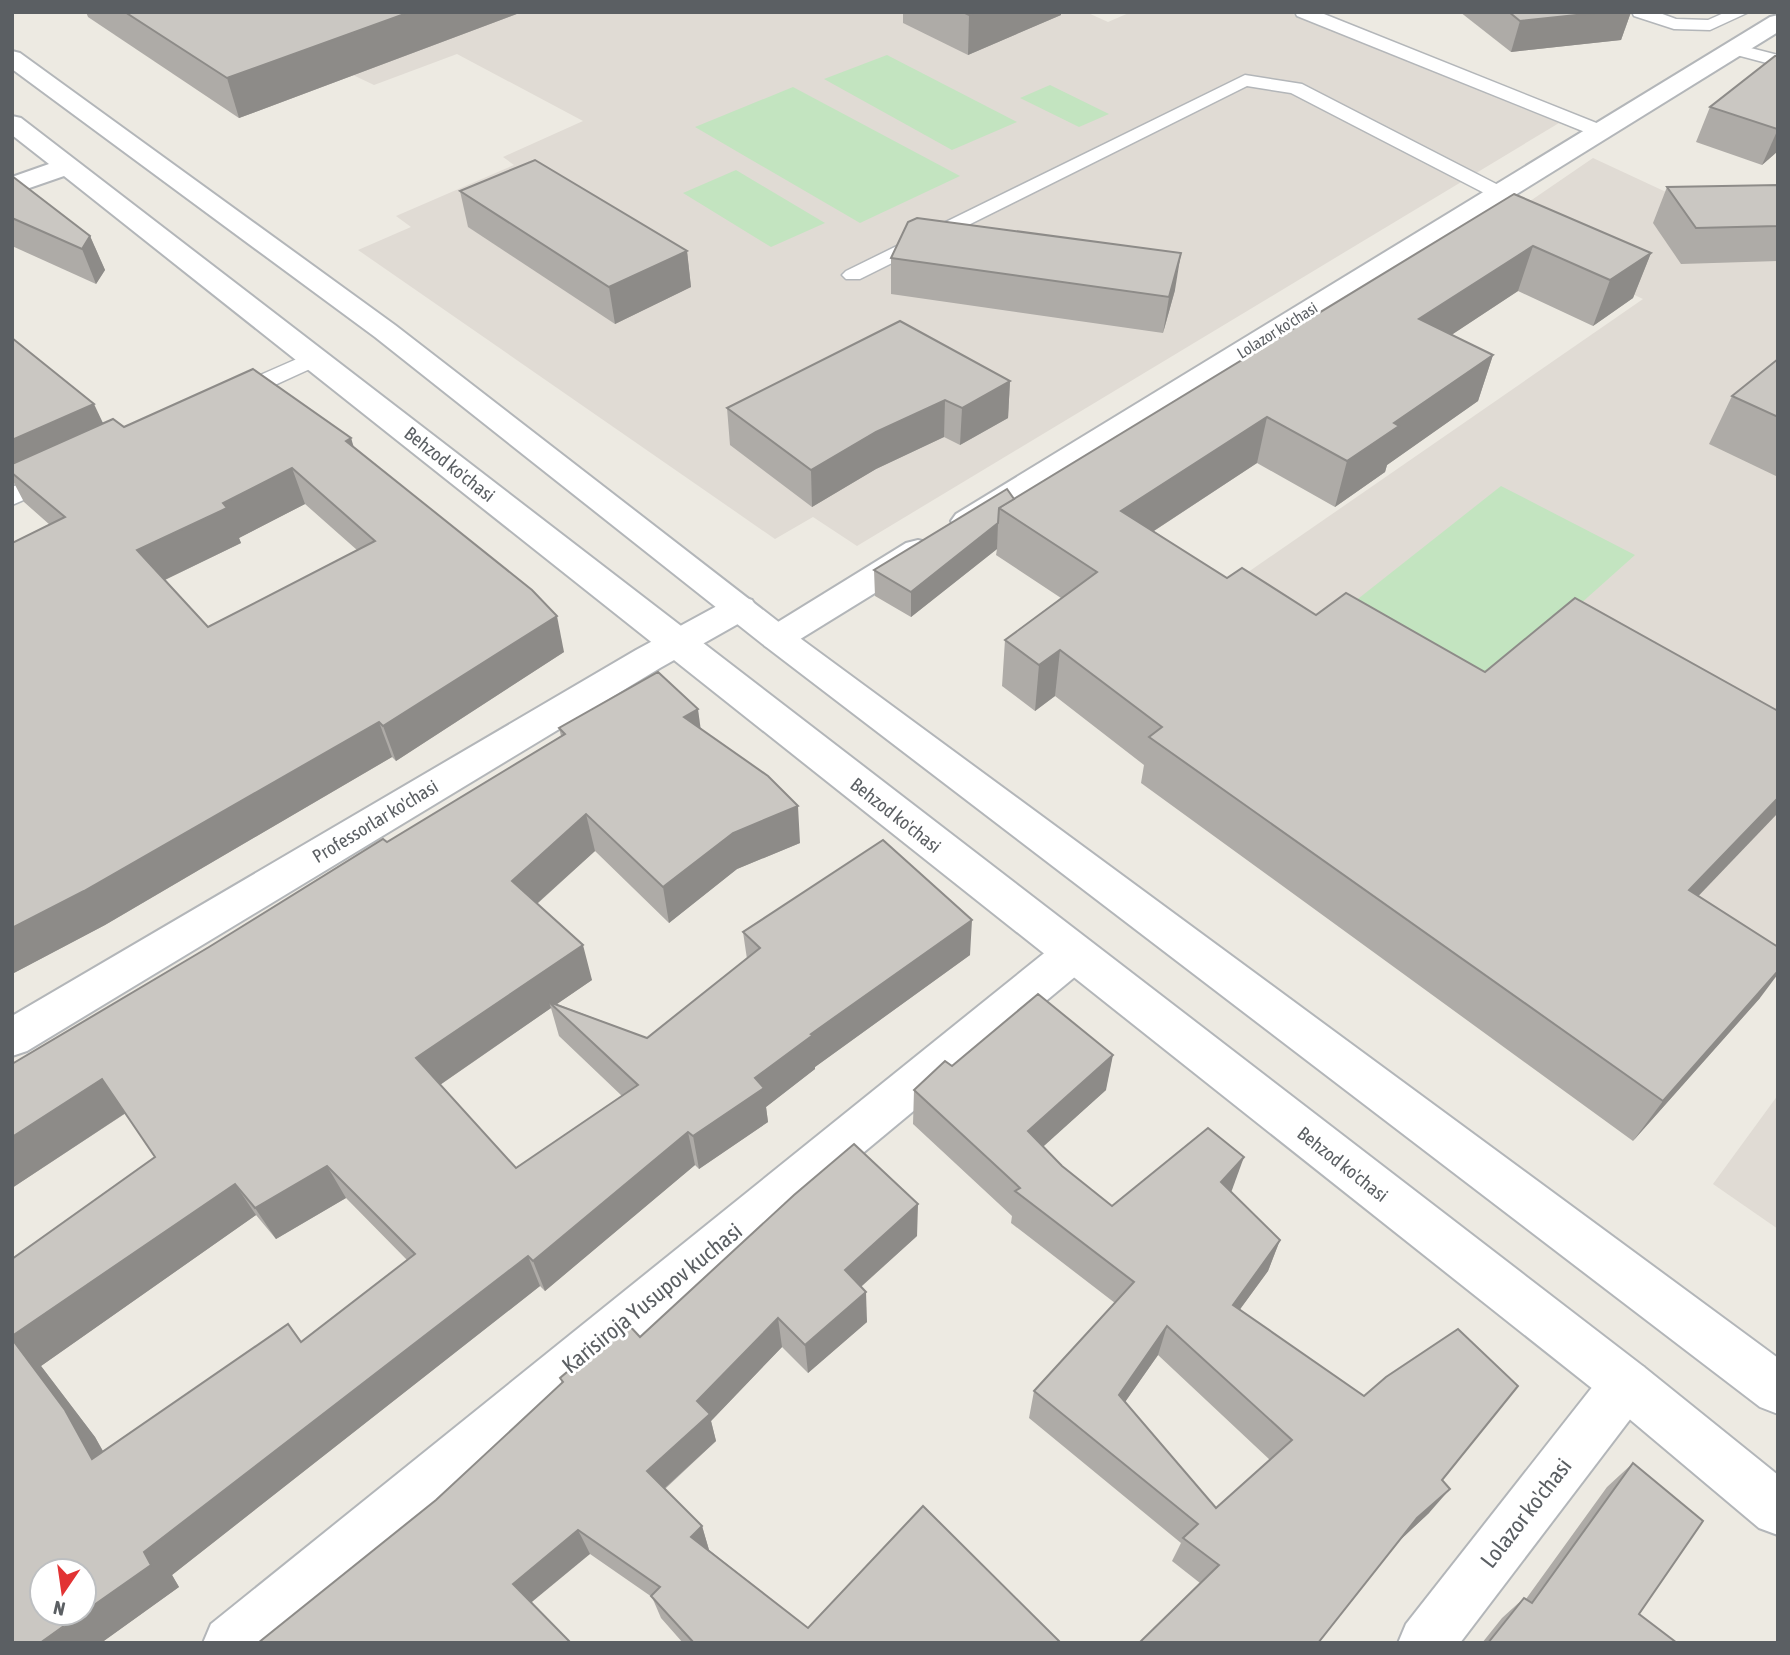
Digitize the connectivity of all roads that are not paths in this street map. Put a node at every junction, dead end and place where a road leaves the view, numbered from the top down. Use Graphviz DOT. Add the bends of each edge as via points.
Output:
graph roads {
  1 [pos="1303,12"];
  2 [pos="1640,12"];
  3 [pos="1741,12"];
  4 [pos="1778,22"];
  5 [pos="1735,49"];
  6 [pos="12,58"];
  7 [pos="1778,61"];
  8 [pos="12,123"];
  9 [pos="1602,132"];
  10 [pos="67,166"];
  11 [pos="12,186"];
  12 [pos="1499,193"];
  13 [pos="853,275"];
  14 [pos="315,358"];
  15 [pos="209,406"];
  16 [pos="74,469"];
  17 [pos="12,497"];
  18 [pos="740,608"];
  19 [pos="777,638"];
  20 [pos="676,643"];
  21 [pos="1073,954"];
  22 [pos="12,1038"];
  23 [pos="1626,1384"];
  24 [pos="1778,1389"];
  25 [pos="1778,1509"];
  26 [pos="230,1643"];
  27 [pos="1425,1643"];
  1 -- 9 [label="lane"];
  2 -- 3 [label="lane" via="1674,24 1710,25"];
  4 -- 5 [label="street, Lolazor ko'chasi"];
  5 -- 7 [label="lane"];
  5 -- 9 [label="street, Lolazor ko'chasi"];
  6 -- 18 [label="street" via="384,331"];
  8 -- 10 [label="street, Behzod ko'chasi"];
  9 -- 12 [label="street, Lolazor ko'chasi"];
  10 -- 11 [label="street"];
  10 -- 14 [label="street, Behzod ko'chasi"];
  12 -- 13 [label="lane" via="1297,88 1245,80"];
  12 -- 19 [label="street, Lolazor ko'chasi"];
  14 -- 15 [label="lane"];
  14 -- 20 [label="street, Behzod ko'chasi"];
  16 -- 17 [label="lane"];
  18 -- 19 [label="street"];
  18 -- 20 [label="street, Professorlar ko'chasi"];
  19 -- 24 [label="street"];
  20 -- 21 [label="street, Behzod ko'chasi"];
  20 -- 22 [label="street, Professorlar ko'chasi"];
  21 -- 23 [label="street, Behzod ko'chasi"];
  21 -- 26 [label="street, Karisiroja Yusupov kuchasi"];
  23 -- 25 [label="street, Behzod ko'chasi"];
  23 -- 27 [label="street, Lolazor ko'chasi"];
}
